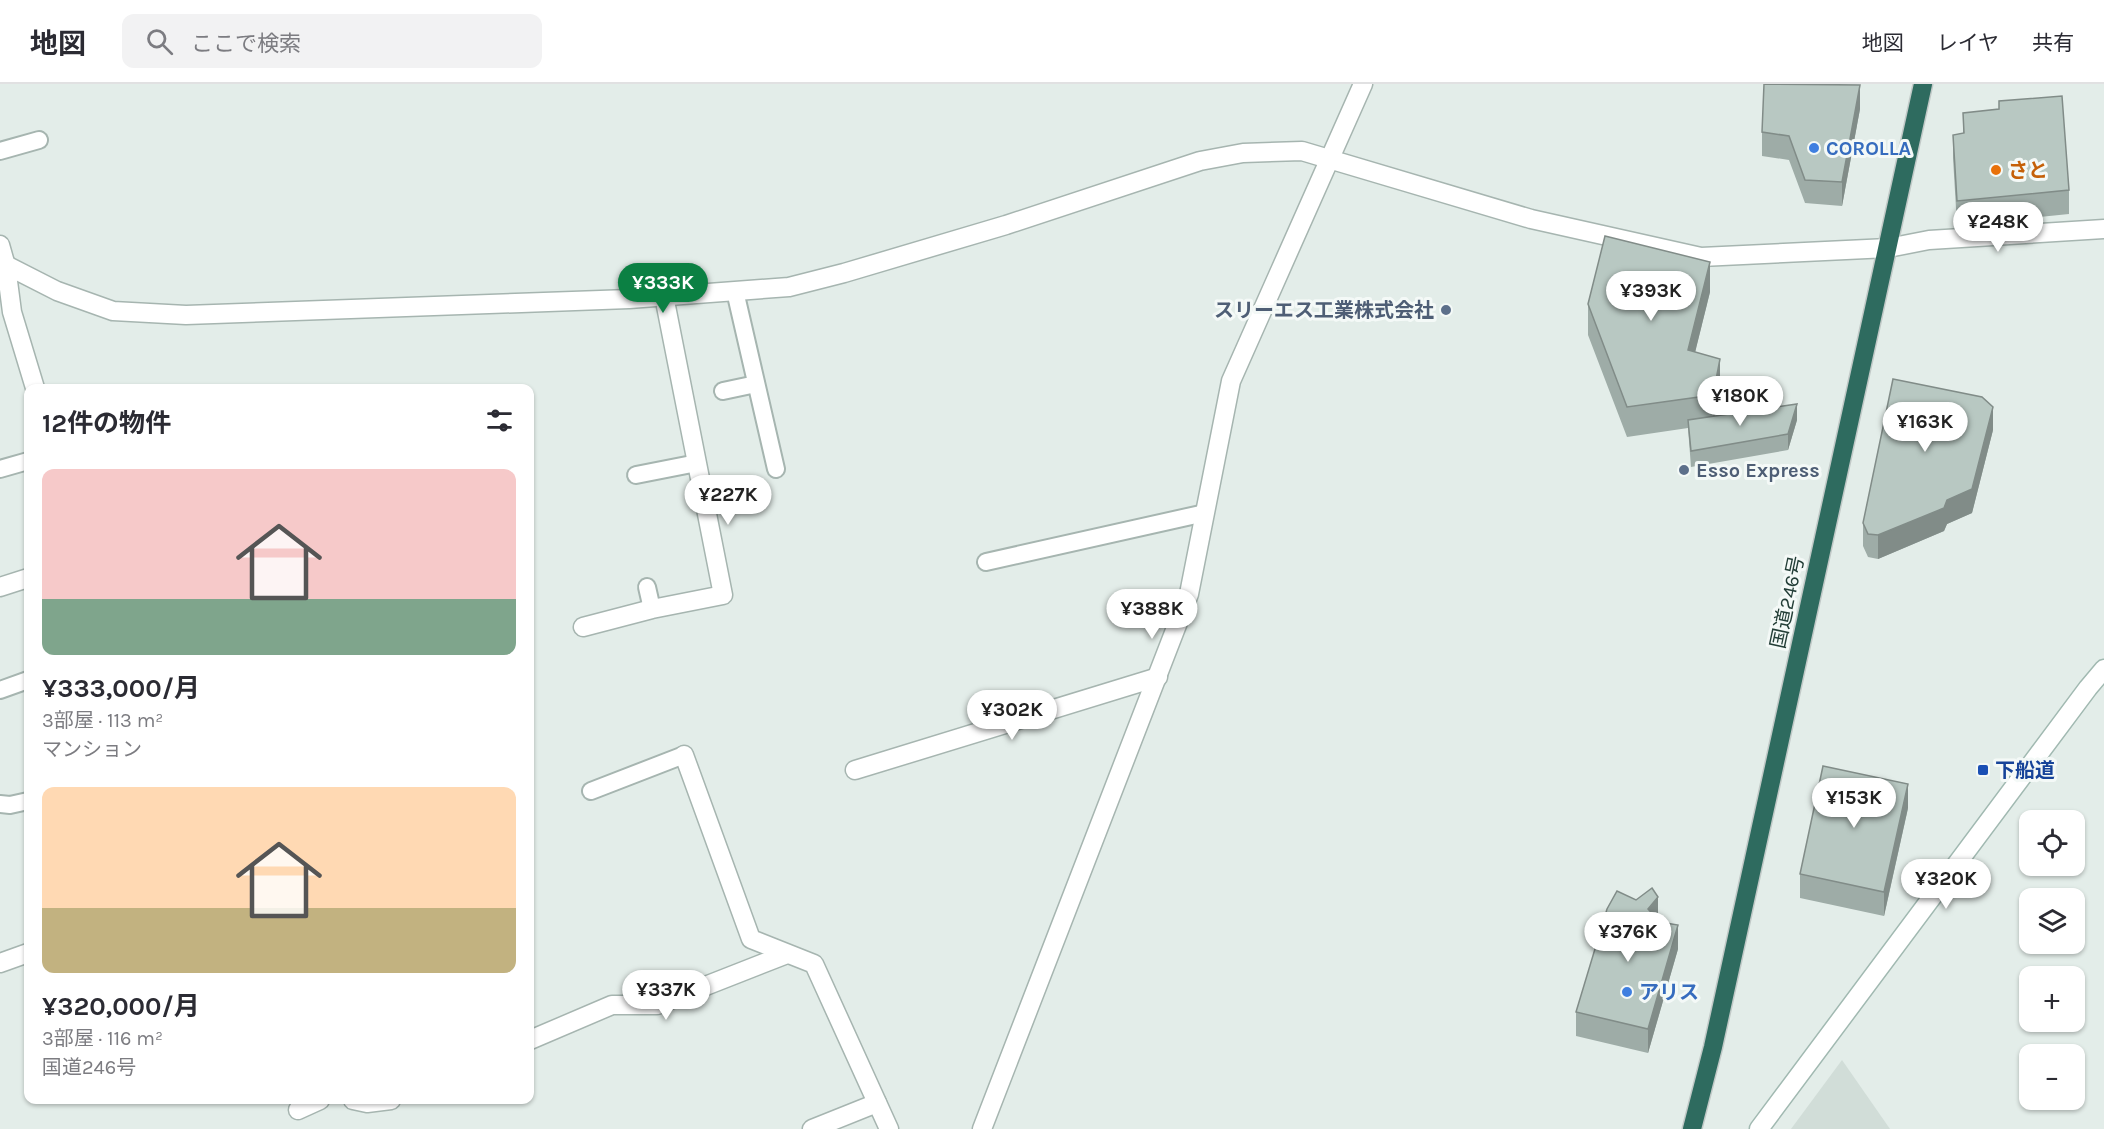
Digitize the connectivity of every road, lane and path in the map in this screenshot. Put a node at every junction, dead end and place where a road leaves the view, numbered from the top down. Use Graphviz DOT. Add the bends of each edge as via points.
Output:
graph roads {
  1 [pos="1363,84"];
  2 [pos="1923,84"];
  3 [pos="39,140"];
  4 [pos="0,151"];
  5 [pos="1329,160"];
  6 [pos="2104,229"];
  7 [pos="0,245"];
  8 [pos="1888,248"];
  9 [pos="3,264"];
  10 [pos="735,291"];
  11 [pos="664,296"];
  12 [pos="34,384"];
  13 [pos="756,384"];
  14 [pos="723,391"];
  15 [pos="24,462"];
  16 [pos="697,463"];
  17 [pos="0,469"];
  18 [pos="776,470"];
  19 [pos="636,475"];
  20 [pos="1204,513"];
  21 [pos="986,562"];
  22 [pos="24,579"];
  23 [pos="0,587"];
  24 [pos="647,587"];
  25 [pos="652,609"];
  26 [pos="583,627"];
  27 [pos="2104,669"];
  28 [pos="1158,677"];
  29 [pos="24,681"];
  30 [pos="0,690"];
  31 [pos="684,755"];
  32 [pos="855,770"];
  33 [pos="591,791"];
  34 [pos="24,802"];
  35 [pos="0,804"];
  36 [pos="24,954"];
  37 [pos="787,954"];
  38 [pos="0,963"];
  39 [pos="534,1038"];
  40 [pos="877,1103"];
  41 [pos="311,1104"];
  42 [pos="298,1110"];
  43 [pos="812,1129"];
  44 [pos="889,1129"];
  45 [pos="982,1129"];
  46 [pos="1692,1129"];
  47 [pos="1759,1129"];
  1 -- 5 [label="street"];
  2 -- 8 [label="highway, 国道246号"];
  3 -- 4 [label="lane"];
  5 -- 8 [label="street" via="1531,219 1701,257"];
  5 -- 10 [label="street" via="1302,151 1243,153 1200,161 844,273 789,287"];
  5 -- 20 [label="street" via="1231,381"];
  6 -- 8 [label="street" via="1929,240"];
  7 -- 9 [label="street"];
  8 -- 46 [label="highway, 国道246号"];
  9 -- 11 [label="street" via="57,291 113,311 186,315"];
  9 -- 12 [label="street" via="12,312"];
  10 -- 11 [label="street"];
  10 -- 13 [label="lane"];
  11 -- 16 [label="street"];
  13 -- 14 [label="lane"];
  13 -- 18 [label="lane"];
  15 -- 17 [label="lane"];
  16 -- 19 [label="lane"];
  16 -- 25 [label="street" via="723,595"];
  20 -- 21 [label="lane"];
  20 -- 28 [label="street" via="1189,594"];
  22 -- 23 [label="street"];
  24 -- 25 [label="lane"];
  25 -- 26 [label="street"];
  27 -- 47 [label="street"];
  28 -- 32 [label="street"];
  28 -- 45 [label="street"];
  29 -- 30 [label="lane"];
  31 -- 33 [label="lane"];
  31 -- 37 [label="street" via="751,939"];
  34 -- 35 [label="lane"];
  36 -- 38 [label="street"];
  37 -- 39 [label="street" via="657,1005 612,1005"];
  37 -- 40 [label="street" via="814,964"];
  40 -- 43 [label="street"];
  40 -- 44 [label="street"];
  41 -- 42 [label="street"];
}
